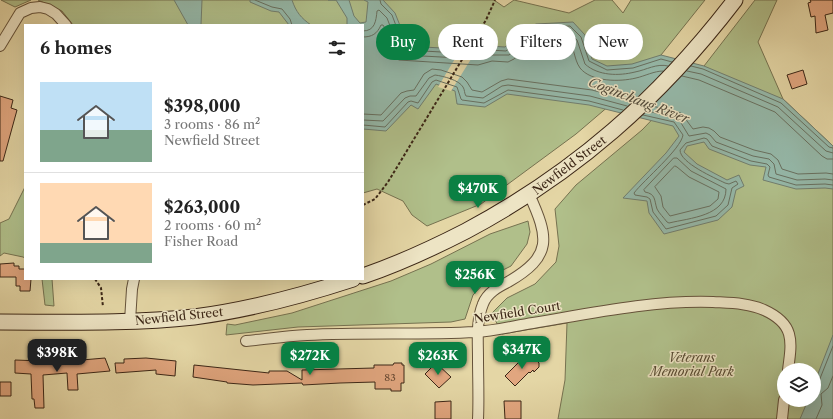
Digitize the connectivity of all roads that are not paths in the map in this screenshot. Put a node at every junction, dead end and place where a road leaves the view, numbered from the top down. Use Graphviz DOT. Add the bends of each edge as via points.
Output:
graph roads {
  1 [pos="735,0"];
  2 [pos="65,24"];
  3 [pos="0,46"];
  4 [pos="529,194"];
  5 [pos="364,276"];
  6 [pos="134,280"];
  7 [pos="350,280"];
  8 [pos="130,321"];
  9 [pos="0,322"];
  10 [pos="478,332"];
  11 [pos="246,341"];
  12 [pos="789,363"];
  13 [pos="783,407"];
  14 [pos="478,419"];
  15 [pos="782,419"];
  1 -- 4 [label="main road, Newfield Street" via="698,46 633,114 595,147"];
  2 -- 3 [label="street" via="48,10 40,7 31,8 20,14"];
  4 -- 5 [label="main road, Newfield Street" via="446,241"];
  4 -- 10 [label="street" via="542,229 543,243 540,255 533,265 497,288 485,300"];
  6 -- 8 [label="street"];
  7 -- 8 [label="main road, Newfield Street" via="292,297 226,312 163,320"];
  8 -- 9 [label="main road, Newfield Street"];
  10 -- 11 [label="street, Newfield Court" via="306,335"];
  10 -- 12 [label="street, Newfield Court" via="650,305 706,302 748,305 775,315 786,325 791,336"];
  10 -- 14 [label="street"];
  13 -- 15 [label="street"];
}
